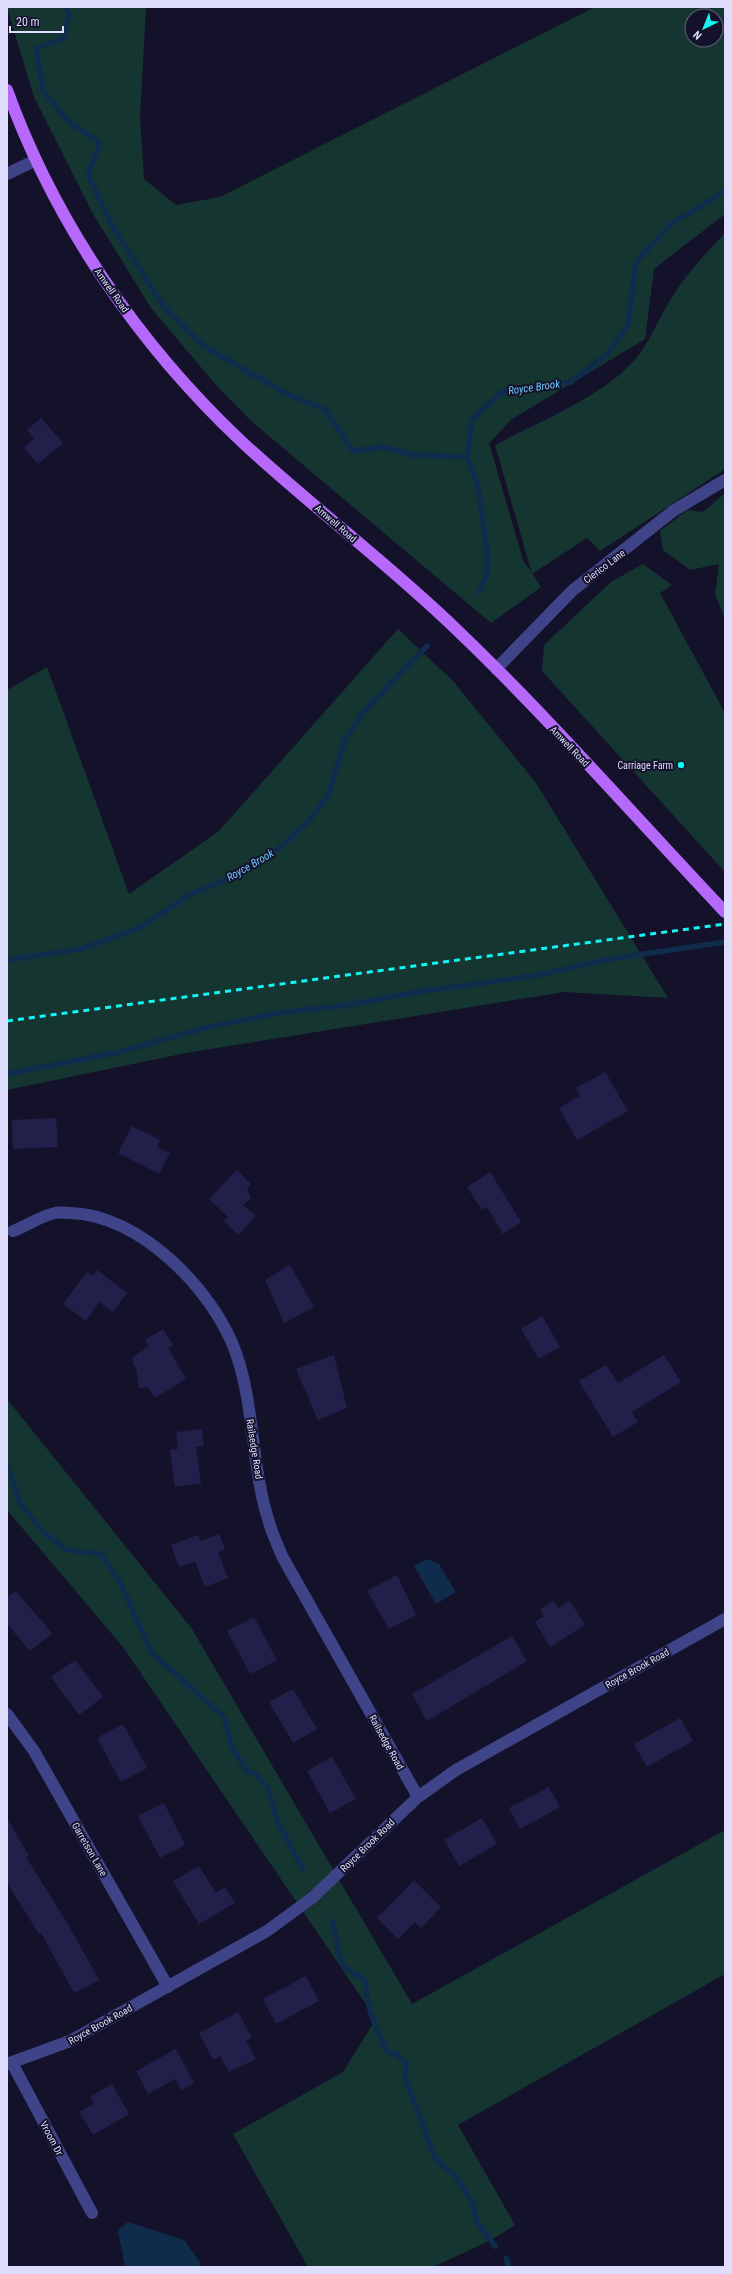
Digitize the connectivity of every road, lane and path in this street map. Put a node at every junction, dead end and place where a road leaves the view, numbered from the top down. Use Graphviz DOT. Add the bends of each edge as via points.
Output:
graph roads {
  1 [pos="7,90"];
  2 [pos="36,160"];
  3 [pos="7,174"];
  4 [pos="725,480"];
  5 [pos="496,670"];
  6 [pos="725,912"];
  7 [pos="13,1231"];
  8 [pos="725,1619"];
  9 [pos="7,1714"];
  10 [pos="418,1797"];
  11 [pos="168,1987"];
  12 [pos="10,2063"];
  13 [pos="92,2213"];
  1 -- 2 [label="main road, Amwell Road"];
  2 -- 3 [label="street"];
  2 -- 5 [label="main road, Amwell Road" via="74,232 99,271 169,366 242,442 423,598"];
  4 -- 5 [label="street, Clerico Lane" via="673,511 573,590"];
  5 -- 6 [label="main road, Amwell Road" via="583,759"];
  7 -- 10 [label="street, Railsedge Road" via="55,1213 86,1214 114,1223 145,1240 175,1264 197,1287 218,1317 235,1352 245,1387 261,1488 269,1522 282,1556"];
  8 -- 10 [label="street, Royce Brook Road" via="456,1770"];
  9 -- 11 [label="street, Garretson Lane" via="34,1751"];
  10 -- 11 [label="street, Royce Brook Road" via="293,1913 267,1931"];
  11 -- 12 [label="street, Royce Brook Road" via="70,2041"];
  12 -- 13 [label="street, Vroom Dr"];
}
